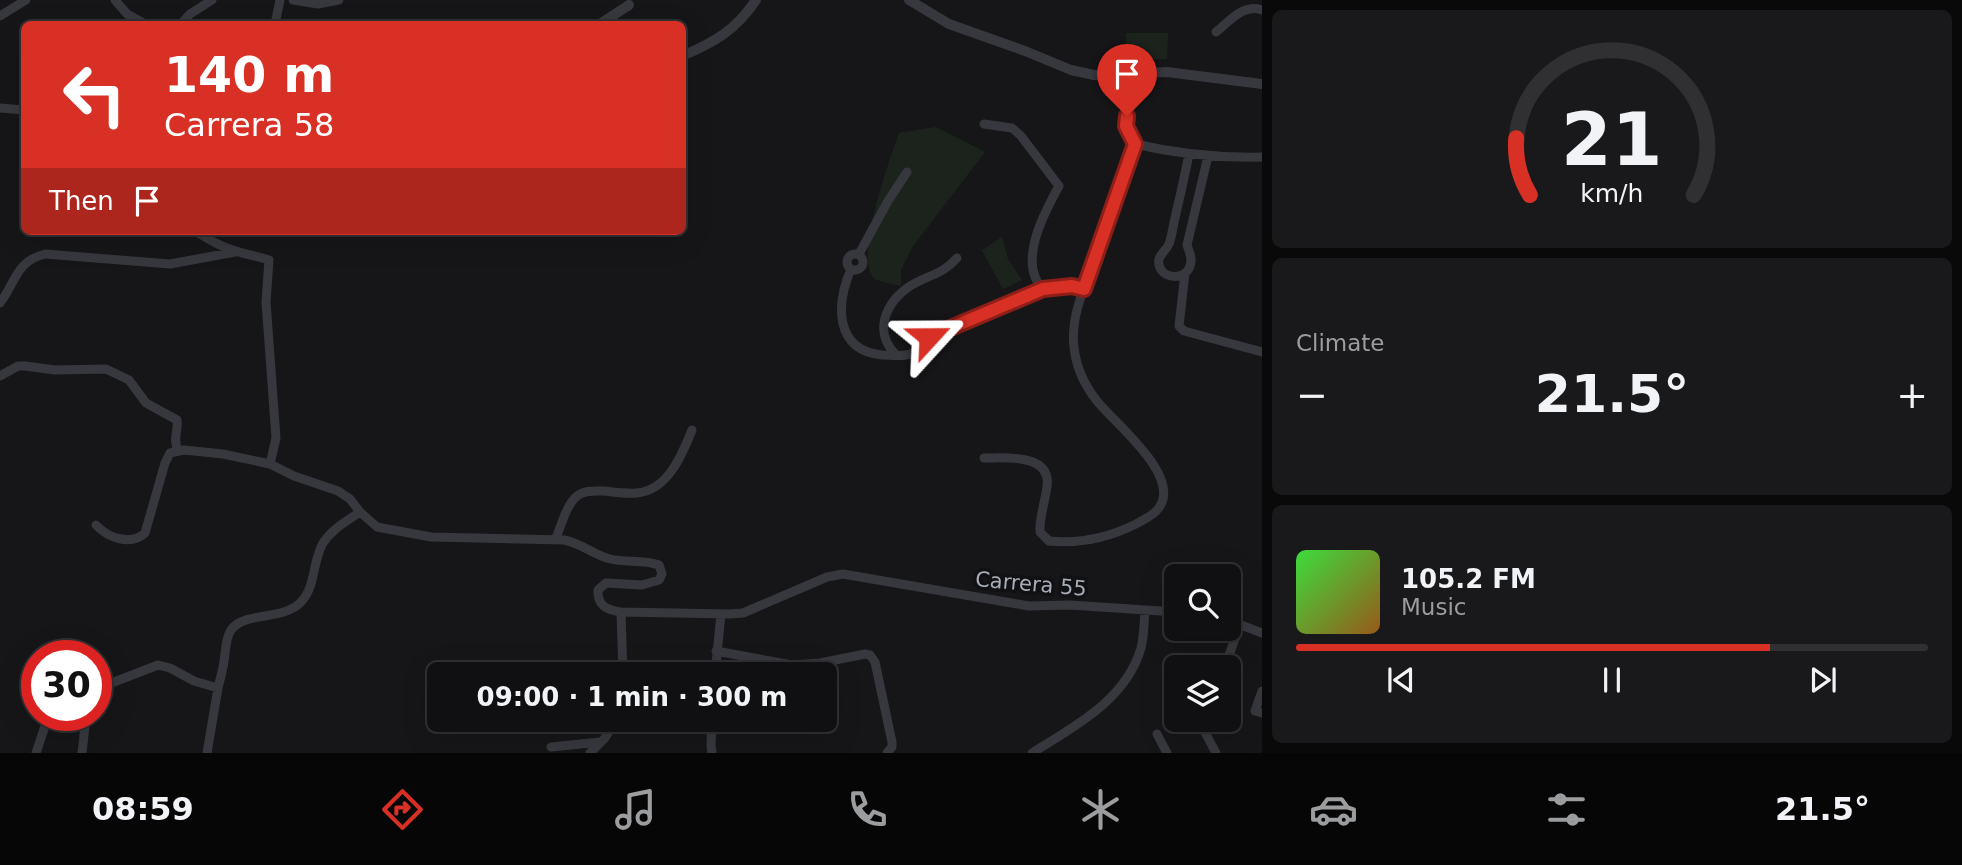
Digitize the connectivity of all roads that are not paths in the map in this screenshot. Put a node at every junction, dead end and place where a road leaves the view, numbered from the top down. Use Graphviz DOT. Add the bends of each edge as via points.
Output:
graph roads {
  1 [pos="26,0"];
  2 [pos="115,0"];
  3 [pos="212,0"];
  4 [pos="280,0"];
  5 [pos="293,0"];
  6 [pos="339,0"];
  7 [pos="755,0"];
  8 [pos="909,0"];
  9 [pos="629,3"];
  10 [pos="1262,10"];
  11 [pos="0,16"];
  12 [pos="140,21"];
  13 [pos="184,21"];
  14 [pos="276,21"];
  15 [pos="604,21"];
  16 [pos="1216,32"];
  17 [pos="686,54"];
  18 [pos="1146,72"];
  19 [pos="1117,75"];
  20 [pos="1262,84"];
  21 [pos="1133,102"];
  22 [pos="0,108"];
  23 [pos="21,110"];
  24 [pos="984,124"];
  25 [pos="1133,140"];
  26 [pos="1189,154"];
  27 [pos="1208,156"];
  28 [pos="1262,157"];
  29 [pos="907,172"];
  30 [pos="201,235"];
  31 [pos="237,252"];
  32 [pos="957,258"];
  33 [pos="1185,273"];
  34 [pos="1043,289"];
  35 [pos="1084,289"];
  36 [pos="0,303"];
  37 [pos="1262,352"];
  38 [pos="896,355"];
  39 [pos="0,376"];
  40 [pos="692,430"];
  41 [pos="178,450"];
  42 [pos="984,458"];
  43 [pos="270,464"];
  44 [pos="360,512"];
  45 [pos="96,525"];
  46 [pos="555,540"];
  47 [pos="1145,610"];
  48 [pos="1164,611"];
  49 [pos="621,612"];
  50 [pos="721,614"];
  51 [pos="1241,624"];
  52 [pos="1262,632"];
  53 [pos="716,651"];
  54 [pos="623,662"];
  55 [pos="716,662"];
  56 [pos="112,683"];
  57 [pos="218,688"];
  58 [pos="1262,691"];
  59 [pos="1262,713"];
  60 [pos="43,731"];
  61 [pos="84,731"];
  62 [pos="607,732"];
  63 [pos="711,732"];
  64 [pos="1206,732"];
  65 [pos="1157,734"];
  66 [pos="600,742"];
  67 [pos="551,747"];
  68 [pos="36,753"];
  69 [pos="82,753"];
  70 [pos="207,753"];
  71 [pos="590,753"];
  72 [pos="712,753"];
  73 [pos="887,753"];
  74 [pos="1032,753"];
  75 [pos="1167,753"];
  76 [pos="1216,753"];
  1 -- 11 [label="street"];
  2 -- 12 [label="street"];
  3 -- 13 [label="street"];
  4 -- 14 [label="street"];
  5 -- 6 [label="street" via="318,4"];
  7 -- 17 [label="street" via="727,33"];
  8 -- 19 [label="street" via="949,24 1071,70"];
  9 -- 15 [label="street"];
  10 -- 16 [label="street" via="1246,8"];
  18 -- 19 [label="street"];
  18 -- 20 [label="street"];
  18 -- 21 [label="street"];
  19 -- 21 [label="street" via="1130,85"];
  21 -- 25 [label="street" via="1126,126"];
  22 -- 23 [label="street"];
  24 -- 34 [label="street" via="1012,128 1059,186 1031,257"];
  25 -- 26 [label="street"];
  25 -- 35 [label="street"];
  26 -- 27 [label="street"];
  26 -- 33 [label="street" via="1169,242 1158,261 1166,274"];
  27 -- 28 [label="street"];
  27 -- 33 [label="street" via="1187,245 1191,265"];
  29 -- 38 [label="street" via="859,254 863,265 852,269 841,305 853,342 861,349"];
  30 -- 31 [label="street"];
  31 -- 36 [label="street" via="170,264 46,254 32,257 22,265"];
  31 -- 43 [label="street" via="269,260 266,302 276,438"];
  32 -- 38 [label="street" via="944,271 913,284 894,300 883,328"];
  33 -- 37 [label="street" via="1179,326"];
  34 -- 35 [label="street"];
  34 -- 38 [label="street" via="934,333 910,355"];
  35 -- 42 [label="street" via="1073,336 1080,371 1096,400 1152,461 1163,490 1160,507 1103,538 1049,541 1040,532 1048,486 1041,468 1023,458"];
  39 -- 41 [label="street" via="18,366 106,369 128,380 146,404 177,420"];
  40 -- 46 [label="street" via="681,457 654,487 636,494 586,491 578,495"];
  41 -- 43 [label="street"];
  41 -- 45 [label="street" via="170,453 166,463 145,533 132,540 115,537"];
  43 -- 44 [label="street" via="338,491"];
  44 -- 46 [label="street" via="377,527 431,537"];
  44 -- 57 [label="street" via="322,545 309,591 301,602 285,612 243,620 229,632"];
  46 -- 49 [label="street" via="575,542 607,559 659,565 662,574 652,583 606,583 598,590 606,609"];
  47 -- 48 [label="street, Carrera 55"];
  47 -- 50 [label="street, Carrera 55" via="1028,606 843,575 827,577 743,613"];
  47 -- 74 [label="street" via="1142,646 1131,674 1109,702"];
  49 -- 50 [label="street"];
  49 -- 54 [label="street"];
  50 -- 53 [label="street"];
  51 -- 52 [label="street"];
  53 -- 55 [label="street"];
  53 -- 73 [label="street" via="792,665 870,655 892,742"];
  56 -- 57 [label="street" via="158,665"];
  57 -- 70 [label="street"];
  58 -- 59 [label="street" via="1255,711"];
  60 -- 68 [label="street"];
  61 -- 69 [label="street"];
  62 -- 66 [label="street"];
  63 -- 72 [label="street"];
  64 -- 76 [label="street"];
  65 -- 75 [label="street"];
  66 -- 67 [label="street"];
  66 -- 71 [label="street"];
}
